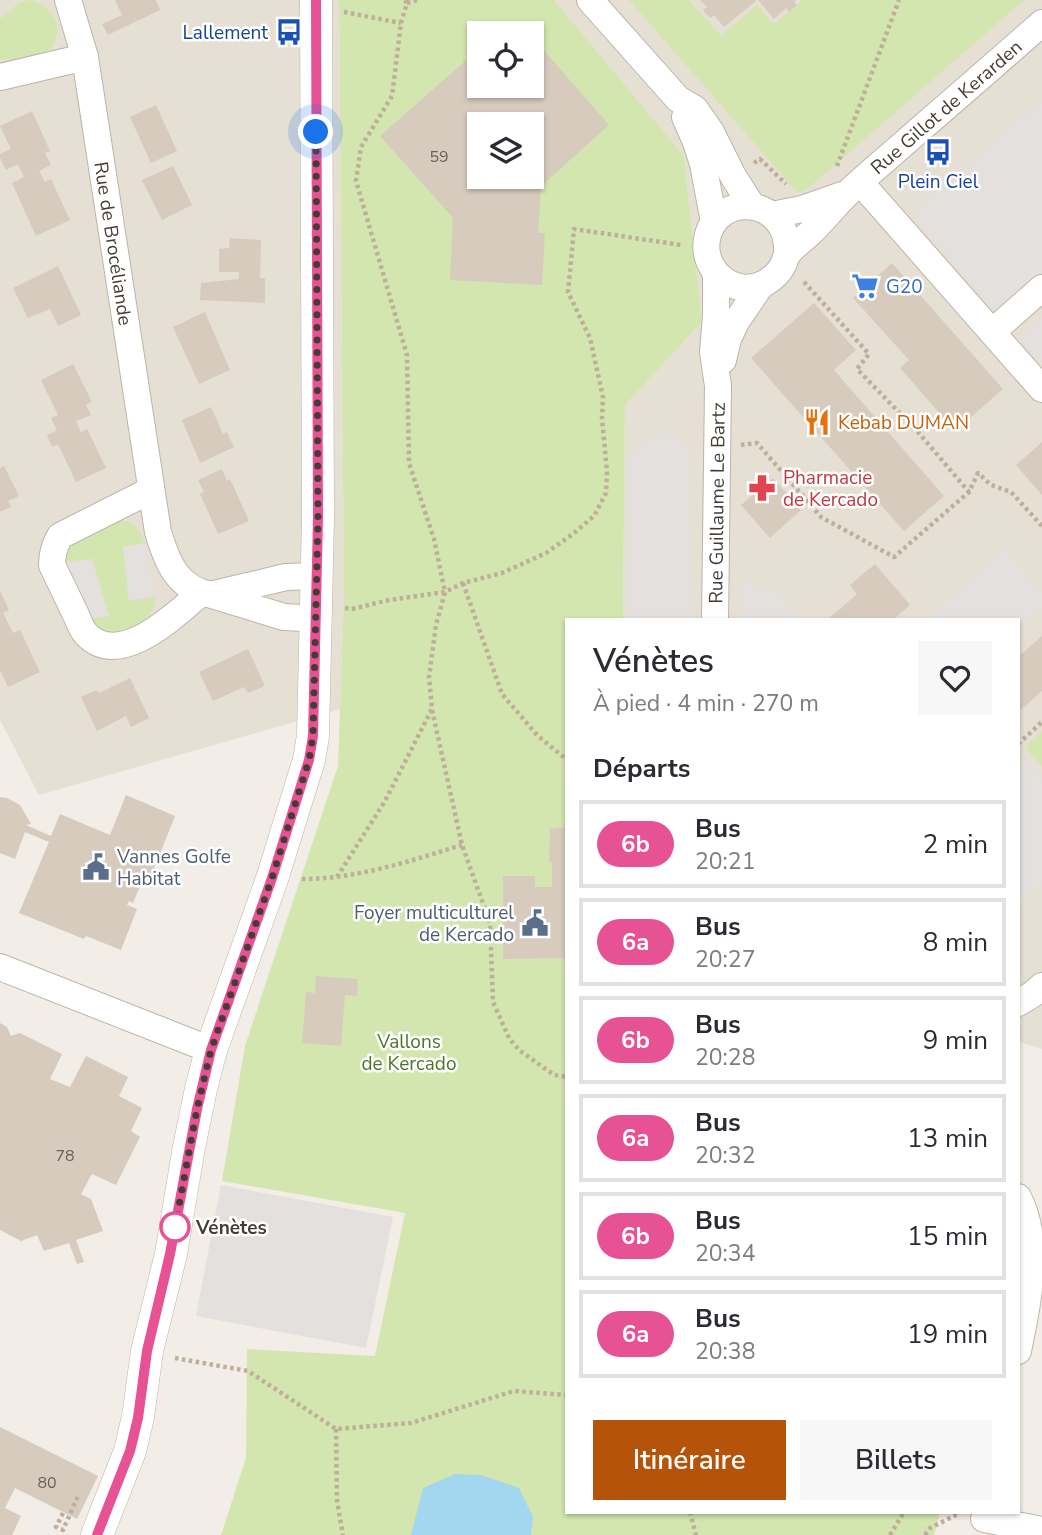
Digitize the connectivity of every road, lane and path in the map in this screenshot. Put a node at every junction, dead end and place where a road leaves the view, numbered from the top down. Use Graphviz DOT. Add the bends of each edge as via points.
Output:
graph roads {
  1 [pos="68,0"];
  2 [pos="418,0"];
  3 [pos="590,0"];
  4 [pos="899,0"];
  5 [pos="406,2"];
  6 [pos="315,3"];
  7 [pos="401,23"];
  8 [pos="1042,23"];
  9 [pos="85,57"];
  10 [pos="0,77"];
  11 [pos="678,99"];
  12 [pos="855,187"];
  13 [pos="823,203"];
  14 [pos="762,211"];
  15 [pos="714,222"];
  16 [pos="706,248"];
  17 [pos="793,265"];
  18 [pos="716,274"];
  19 [pos="761,285"];
  20 [pos="1042,288"];
  21 [pos="992,332"];
  22 [pos="718,386"];
  23 [pos="1042,389"];
  24 [pos="716,448"];
  25 [pos="151,490"];
  26 [pos="969,492"];
  27 [pos="1042,526"];
  28 [pos="463,583"];
  29 [pos="445,592"];
  30 [pos="207,594"];
  31 [pos="316,601"];
  32 [pos="715,618"];
  33 [pos="432,709"];
  34 [pos="1042,722"];
  35 [pos="1020,742"];
  36 [pos="565,758"];
  37 [pos="461,845"];
  38 [pos="337,877"];
  39 [pos="272,878"];
  40 [pos="0,967"];
  41 [pos="1042,986"];
  42 [pos="1020,1002"];
  43 [pos="211,1050"];
  44 [pos="565,1077"];
  45 [pos="1020,1201"];
  46 [pos="1020,1340"];
  47 [pos="147,1351"];
  48 [pos="565,1395"];
  49 [pos="336,1429"];
  50 [pos="691,1514"];
  51 [pos="903,1514"];
  52 [pos="956,1515"];
  53 [pos="984,1522"];
  54 [pos="1042,1530"];
  55 [pos="97,1535"];
  56 [pos="343,1535"];
  57 [pos="696,1535"];
  58 [pos="890,1535"];
  59 [pos="925,1535"];
  1 -- 9 [label="street, Rue de Brocéliande"];
  2 -- 5 [label="path"];
  3 -- 11 [label="street"];
  4 -- 13 [label="path"];
  5 -- 7 [label="path"];
  6 -- 7 [label="path"];
  6 -- 31 [label="street"];
  7 -- 29 [label="path" via="393,96 361,147 356,181 407,355 409,463 434,539"];
  8 -- 12 [label="street, Rue Gillot de Kerarden"];
  9 -- 10 [label="street"];
  9 -- 25 [label="street, Rue de Brocéliande"];
  11 -- 14 [label="street" via="695,109 733,176"];
  11 -- 15 [label="street" via="704,164"];
  12 -- 13 [label="street, Rue Gillot de Kerarden"];
  12 -- 17 [label="street, Rue Gillot de Kerarden" via="812,231"];
  12 -- 21 [label="street"];
  13 -- 14 [label="street, Rue Gillot de Kerarden"];
  14 -- 15 [label="street" via="732,209"];
  14 -- 17 [label="street" via="780,223"];
  15 -- 16 [label="street"];
  16 -- 18 [label="street"];
  16 -- 28 [label="path" via="574,229 568,292 590,338 603,397 606,493 594,516 546,553 502,573"];
  17 -- 19 [label="street" via="782,267"];
  17 -- 26 [label="path" via="869,354 857,369"];
  18 -- 19 [label="street" via="737,286"];
  18 -- 22 [label="street, Rue Guillaume Le Bartz" via="713,352"];
  19 -- 22 [label="street, Rue Guillaume Le Bartz" via="736,322"];
  20 -- 21 [label="street"];
  21 -- 23 [label="street"];
  22 -- 24 [label="street, Rue Guillaume Le Bartz"];
  24 -- 26 [label="path" via="757,443 821,517 894,557"];
  24 -- 32 [label="street, Rue Guillaume Le Bartz"];
  25 -- 30 [label="street, Rue de Brocéliande" via="166,557 188,585"];
  25 -- 30 [label="street" via="60,536 55,545 52,565 85,633 111,648 136,641"];
  26 -- 27 [label="path" via="978,473 991,485 1012,492"];
  28 -- 29 [label="path"];
  28 -- 36 [label="path" via="502,694 537,735"];
  29 -- 31 [label="path" via="352,609"];
  29 -- 33 [label="path" via="429,677"];
  30 -- 31 [label="street" via="286,578"];
  30 -- 31 [label="street, Rue de Brocéliande" via="284,617 303,618"];
  31 -- 39 [label="street" via="313,736"];
  33 -- 37 [label="path"];
  33 -- 38 [label="path" via="385,801"];
  34 -- 35 [label="path"];
  37 -- 38 [label="path"];
  37 -- 44 [label="path" via="490,923 494,1002 509,1038 554,1075"];
  38 -- 39 [label="path"];
  39 -- 43 [label="street"];
  40 -- 43 [label="street"];
  41 -- 42 [label="street"];
  43 -- 47 [label="street"];
  45 -- 46 [label="street" via="1031,1230 1032,1259"];
  47 -- 49 [label="path" via="248,1371"];
  47 -- 55 [label="street" via="130,1451"];
  48 -- 49 [label="path" via="514,1391 411,1423"];
  49 -- 56 [label="path" via="337,1501"];
  50 -- 57 [label="path"];
  51 -- 58 [label="path"];
  52 -- 59 [label="path"];
  53 -- 54 [label="street"];
}
